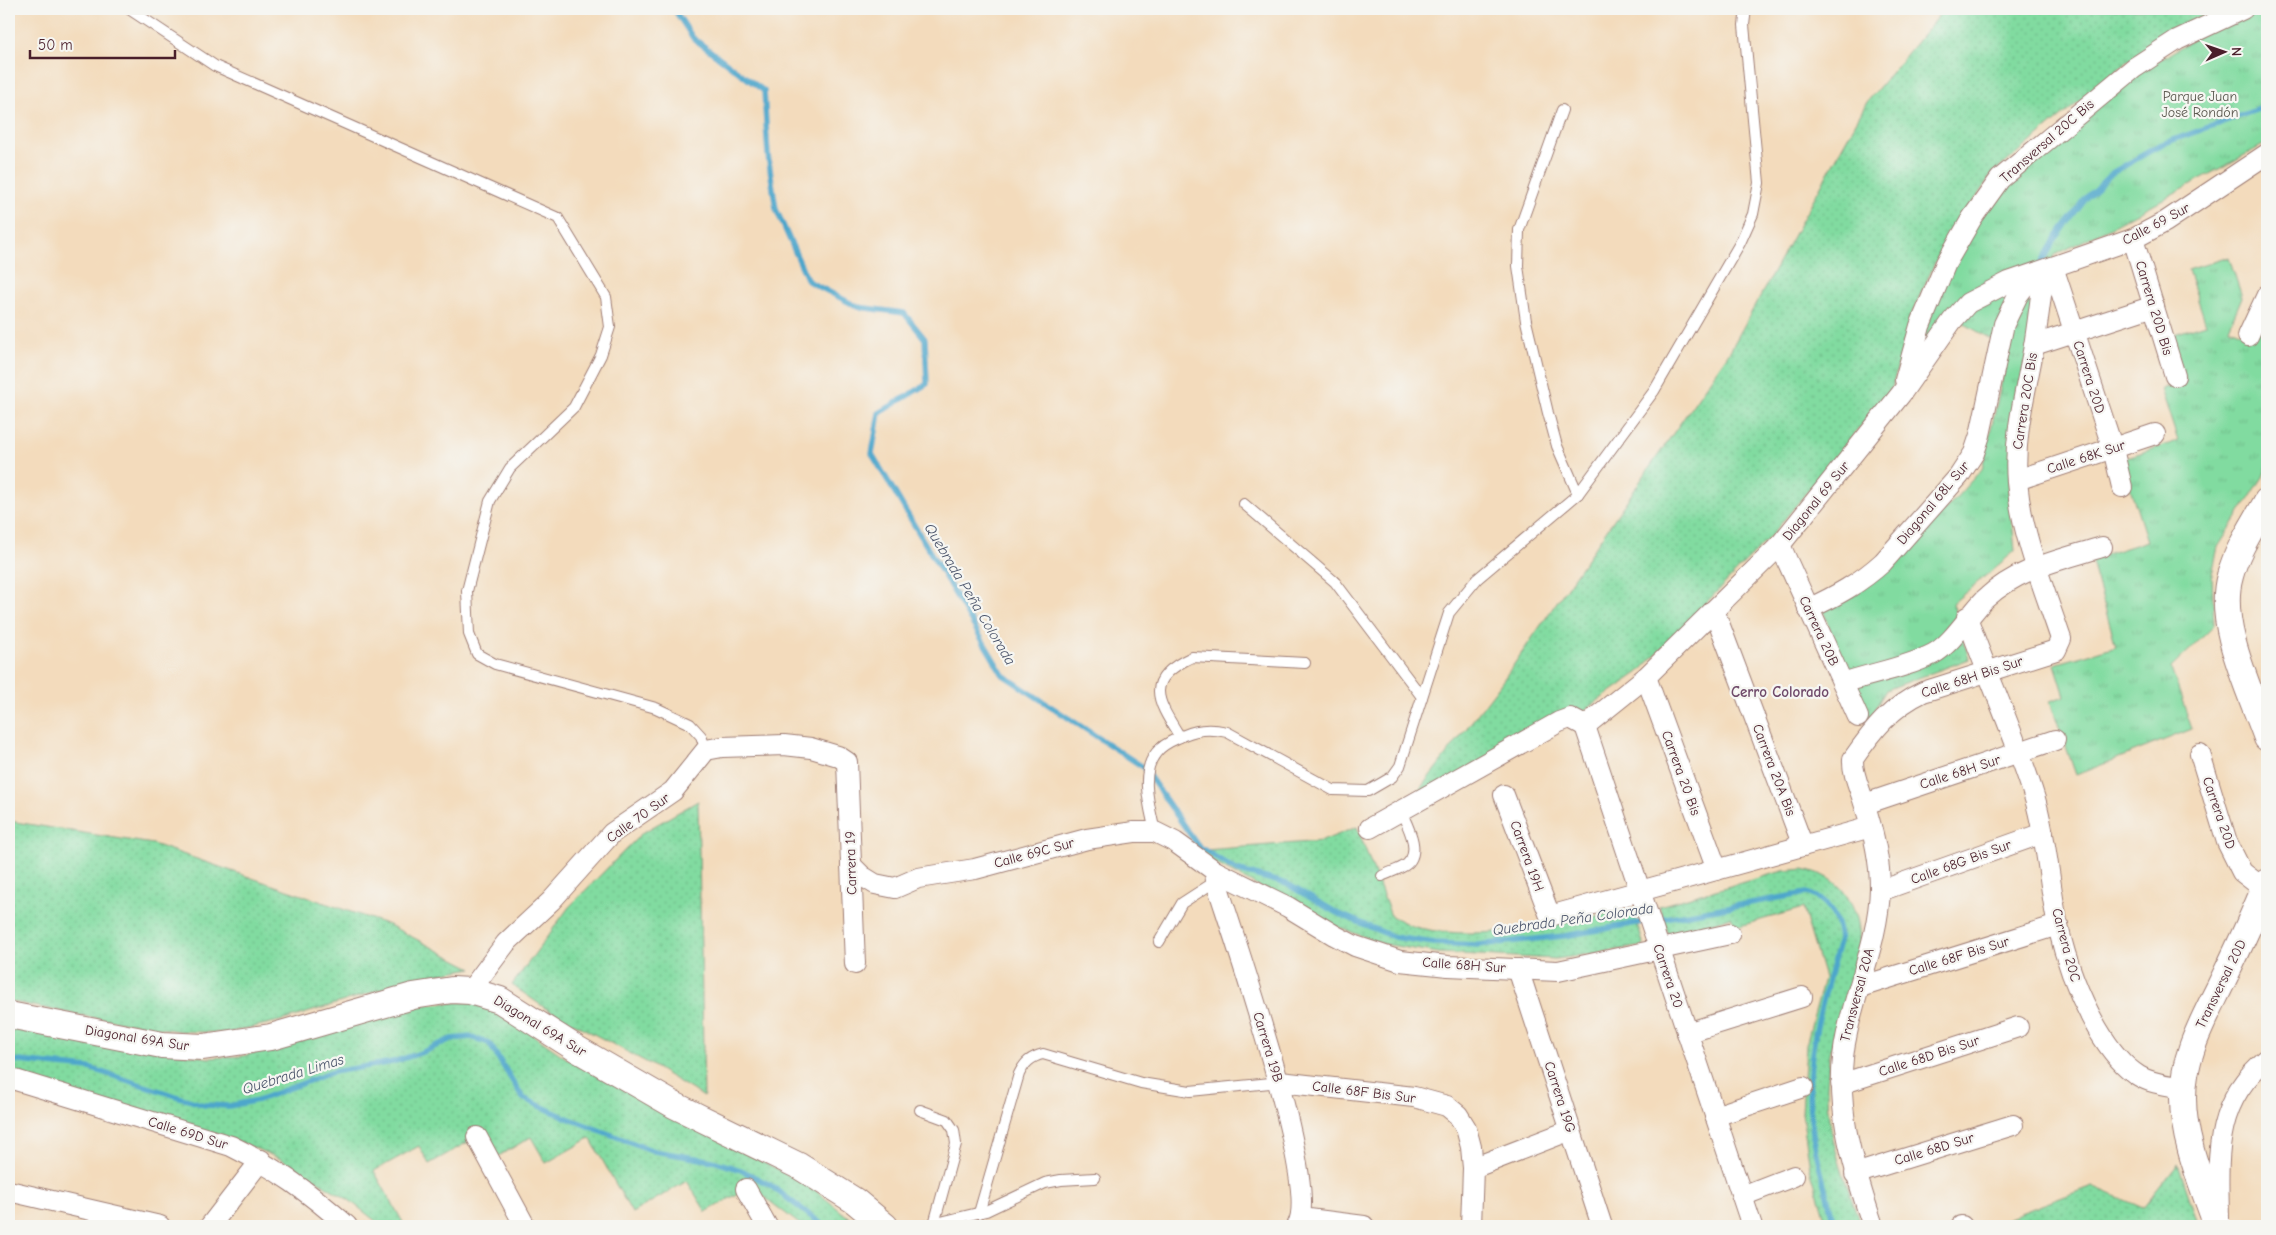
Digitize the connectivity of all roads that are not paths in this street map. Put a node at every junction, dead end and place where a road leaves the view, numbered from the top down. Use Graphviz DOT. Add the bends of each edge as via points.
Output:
graph roads {
  1 [pos="129,9"];
  2 [pos="1746,9"];
  3 [pos="2243,9"];
  4 [pos="1562,110"];
  5 [pos="2267,154"];
  6 [pos="2133,239"];
  7 [pos="2044,271"];
  8 [pos="2267,295"];
  9 [pos="2154,306"];
  10 [pos="2074,332"];
  11 [pos="2248,336"];
  12 [pos="2034,345"];
  13 [pos="2175,376"];
  14 [pos="1901,394"];
  15 [pos="2155,434"];
  16 [pos="2114,449"];
  17 [pos="2017,480"];
  18 [pos="2122,487"];
  19 [pos="1578,494"];
  20 [pos="2267,501"];
  21 [pos="1244,504"];
  22 [pos="1780,546"];
  23 [pos="2102,547"];
  24 [pos="2036,566"];
  25 [pos="1808,609"];
  26 [pos="1714,610"];
  27 [pos="1967,617"];
  28 [pos="2060,645"];
  29 [pos="1305,663"];
  30 [pos="1986,672"];
  31 [pos="1646,677"];
  32 [pos="1843,684"];
  33 [pos="1422,697"];
  34 [pos="1858,717"];
  35 [pos="1585,726"];
  36 [pos="1180,737"];
  37 [pos="2267,738"];
  38 [pos="2055,740"];
  39 [pos="706,750"];
  40 [pos="2019,752"];
  41 [pos="2200,754"];
  42 [pos="1852,764"];
  43 [pos="1504,795"];
  44 [pos="1865,804"];
  45 [pos="1401,811"];
  46 [pos="1871,826"];
  47 [pos="1370,828"];
  48 [pos="1155,832"];
  49 [pos="2043,833"];
  50 [pos="1803,846"];
  51 [pos="851,865"];
  52 [pos="1716,870"];
  53 [pos="1215,876"];
  54 [pos="1382,876"];
  55 [pos="2266,886"];
  56 [pos="1880,891"];
  57 [pos="1642,900"];
  58 [pos="2058,925"];
  59 [pos="1730,934"];
  60 [pos="1656,941"];
  61 [pos="1159,942"];
  62 [pos="854,964"];
  63 [pos="1518,969"];
  64 [pos="1860,987"];
  65 [pos="470,991"];
  66 [pos="1802,997"];
  67 [pos="9,1015"];
  68 [pos="2018,1028"];
  69 [pos="1687,1033"];
  70 [pos="2267,1059"];
  71 [pos="9,1078"];
  72 [pos="1280,1082"];
  73 [pos="1841,1084"];
  74 [pos="1803,1087"];
  75 [pos="2183,1088"];
  76 [pos="920,1110"];
  77 [pos="1715,1116"];
  78 [pos="2013,1125"];
  79 [pos="1570,1130"];
  80 [pos="477,1137"];
  81 [pos="261,1160"];
  82 [pos="1473,1168"];
  83 [pos="1855,1174"];
  84 [pos="1794,1176"];
  85 [pos="1095,1178"];
  86 [pos="746,1189"];
  87 [pos="9,1191"];
  88 [pos="1742,1196"];
  89 [pos="978,1213"];
  90 [pos="1299,1222"];
  91 [pos="929,1225"];
  92 [pos="160,1226"];
  93 [pos="210,1226"];
  94 [pos="347,1226"];
  95 [pos="525,1226"];
  96 [pos="767,1226"];
  97 [pos="885,1226"];
  98 [pos="1364,1226"];
  99 [pos="1470,1226"];
  100 [pos="1602,1226"];
  101 [pos="1752,1226"];
  102 [pos="1873,1226"];
  103 [pos="2218,1226"];
  1 -- 39 [label="lane" via="215,66 558,218 606,298 610,327 601,354 574,407 510,468 490,501 467,591 469,634 477,654 496,664 656,708 690,724 701,736"];
  2 -- 19 [label="lane" via="1744,25 1759,183 1753,214 1740,243 1654,391"];
  3 -- 14 [label="street, Transversal 20C Bis" via="2177,40 2134,68 2000,179 1946,263 1920,326"];
  4 -- 19 [label="lane" via="1519,230 1518,266 1526,321 1552,430"];
  5 -- 6 [label="street, Calle 69 Sur" via="2166,222"];
  6 -- 7 [label="street, Calle 69 Sur"];
  6 -- 9 [label="street, Carrera 20D Bis"];
  7 -- 10 [label="street, Carrera 20D"];
  7 -- 12 [label="street, Carrera 20C Bis"];
  7 -- 14 [label="street, Diagonal 69 Sur" via="2009,282 1968,303"];
  7 -- 25 [label="street, Diagonal 68L Sur" via="2018,295 2004,324 1980,435 1967,465 1868,576"];
  8 -- 11 [label="street"];
  9 -- 10 [label="street"];
  9 -- 13 [label="street, Carrera 20D Bis"];
  10 -- 12 [label="street"];
  10 -- 16 [label="street, Carrera 20D"];
  12 -- 17 [label="street, Carrera 20C Bis" via="2020,414"];
  14 -- 22 [label="street, Diagonal 69 Sur"];
  15 -- 16 [label="street, Calle 68K Sur"];
  16 -- 17 [label="street, Calle 68K Sur"];
  16 -- 18 [label="street, Carrera 20D"];
  17 -- 24 [label="street, Carrera 20C Bis"];
  19 -- 33 [label="lane" via="1477,579 1449,613"];
  20 -- 37 [label="street" via="2229,578 2228,612 2236,650"];
  21 -- 33 [label="lane" via="1336,582"];
  22 -- 25 [label="street, Carrera 20B"];
  22 -- 26 [label="street, Diagonal 69 Sur"];
  23 -- 24 [label="street"];
  24 -- 27 [label="street" via="2014,577"];
  24 -- 28 [label="street, Carrera 20C Bis" via="2061,639"];
  25 -- 32 [label="street, Carrera 20B"];
  26 -- 31 [label="street, Diagonal 69 Sur"];
  26 -- 50 [label="street, Carrera 20A Bis"];
  27 -- 30 [label="street, Carrera 20C"];
  27 -- 32 [label="street" via="1952,639 1934,654"];
  28 -- 30 [label="street, Calle 68H Bis Sur" via="2056,650"];
  29 -- 36 [label="lane" via="1192,657 1178,664 1165,675 1158,693 1161,706"];
  30 -- 40 [label="street, Carrera 20C"];
  30 -- 42 [label="street, Calle 68H Bis Sur" via="1923,692 1898,706 1872,731"];
  31 -- 35 [label="street, Diagonal 69 Sur"];
  31 -- 52 [label="street, Carrera 20 Bis"];
  32 -- 34 [label="street, Carrera 20B"];
  33 -- 36 [label="lane" via="1400,766 1392,777 1368,791 1333,790 1227,732 1212,728"];
  35 -- 45 [label="street" via="1570,718 1559,722"];
  35 -- 57 [label="street, Carrera 20"];
  36 -- 48 [label="lane" via="1163,746 1151,763 1147,784"];
  38 -- 40 [label="street, Calle 68H Sur"];
  39 -- 51 [label="street, Carrera 19" via="784,745 811,748 848,762"];
  39 -- 65 [label="street, Calle 70 Sur" via="673,792 612,833 552,901 506,943"];
  40 -- 44 [label="street, Calle 68H Sur"];
  40 -- 49 [label="street, Carrera 20C"];
  41 -- 55 [label="street, Carrera 20D" via="2227,842 2242,872"];
  42 -- 44 [label="street, Transversal 20A"];
  43 -- 57 [label="street, Carrera 19H" via="1550,916"];
  44 -- 46 [label="street, Transversal 20A"];
  45 -- 47 [label="street"];
  45 -- 54 [label="lane" via="1414,844 1413,855 1408,863"];
  46 -- 50 [label="street"];
  46 -- 56 [label="street, Transversal 20A" via="1880,872"];
  48 -- 51 [label="street, Calle 69C Sur" via="1087,839 975,869 918,878 895,888 875,884"];
  48 -- 53 [label="street, Calle 69C Sur" via="1175,842"];
  49 -- 56 [label="street, Calle 68G Bis Sur"];
  49 -- 58 [label="street, Carrera 20C"];
  50 -- 52 [label="street"];
  51 -- 62 [label="street, Carrera 19"];
  52 -- 57 [label="street"];
  53 -- 61 [label="lane" via="1182,903"];
  53 -- 63 [label="street, Calle 68H Sur" via="1288,907 1334,935 1377,954 1400,961"];
  53 -- 72 [label="street, Carrera 19B"];
  55 -- 75 [label="street, Transversal 20D" via="2194,1040 2186,1063"];
  56 -- 64 [label="street, Transversal 20A"];
  57 -- 60 [label="street, Carrera 20"];
  58 -- 64 [label="street, Calle 68F Bis Sur"];
  58 -- 75 [label="street, Carrera 20C" via="2075,985 2106,1043 2140,1077"];
  59 -- 60 [label="street, Calle 68H Sur"];
  60 -- 63 [label="street, Calle 68H Sur" via="1558,971"];
  60 -- 69 [label="street, Carrera 20"];
  63 -- 79 [label="street, Carrera 19G"];
  64 -- 73 [label="street, Transversal 20A" via="1844,1047"];
  65 -- 67 [label="street, Diagonal 69A Sur" via="413,996 271,1037 203,1047 162,1045"];
  65 -- 97 [label="street, Diagonal 69A Sur" via="500,1000 674,1105 799,1166 855,1201"];
  66 -- 69 [label="street"];
  68 -- 73 [label="street, Calle 68D Bis Sur"];
  69 -- 77 [label="street, Carrera 20"];
  70 -- 103 [label="street" via="2243,1083 2223,1125 2218,1157"];
  71 -- 81 [label="street, Calle 69D Sur" via="231,1146"];
  72 -- 82 [label="street, Calle 68F Bis Sur" via="1414,1097 1447,1106 1466,1128"];
  72 -- 89 [label="lane" via="1190,1091 1141,1083 1043,1054 1032,1057 1020,1074"];
  72 -- 90 [label="street, Carrera 19B" via="1301,1196"];
  73 -- 83 [label="street, Transversal 20A"];
  74 -- 77 [label="street"];
  75 -- 103 [label="street" via="2184,1116 2193,1156"];
  76 -- 91 [label="lane" via="947,1120 954,1130 956,1144"];
  77 -- 88 [label="street, Carrera 20"];
  78 -- 83 [label="street, Calle 68D Sur"];
  79 -- 82 [label="street"];
  79 -- 100 [label="street, Carrera 19G"];
  80 -- 95 [label="street"];
  81 -- 93 [label="street"];
  81 -- 94 [label="street, Calle 69D Sur" via="290,1178"];
  82 -- 99 [label="street"];
  83 -- 102 [label="street, Transversal 20A"];
  84 -- 88 [label="street"];
  85 -- 89 [label="lane" via="1045,1183"];
  86 -- 96 [label="street"];
  87 -- 92 [label="street"];
  88 -- 101 [label="street, Carrera 20"];
  89 -- 91 [label="lane"];
  90 -- 98 [label="street"];
}
